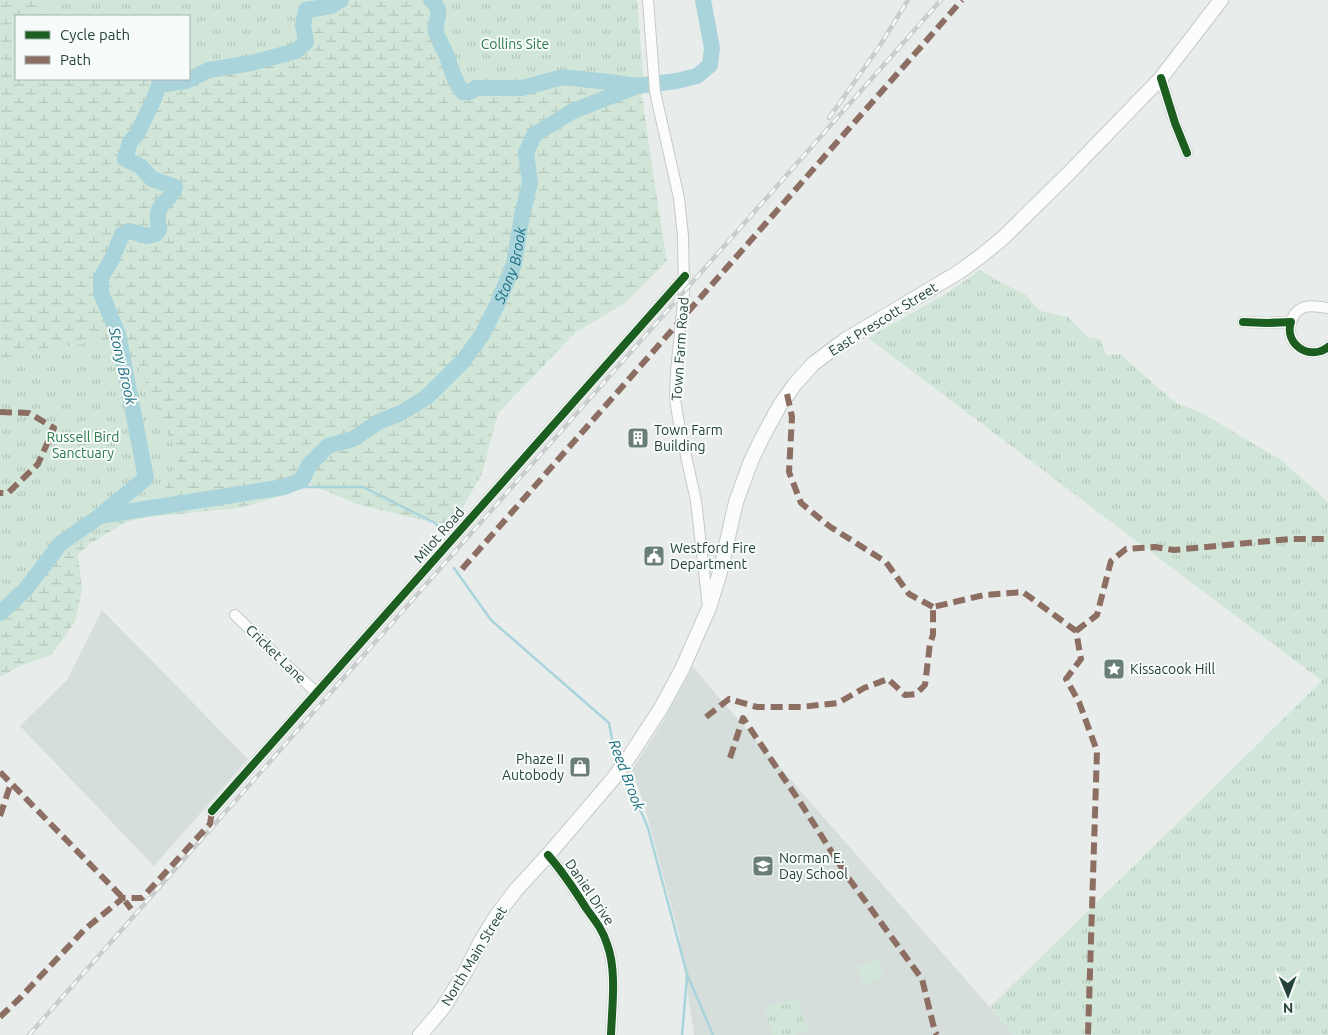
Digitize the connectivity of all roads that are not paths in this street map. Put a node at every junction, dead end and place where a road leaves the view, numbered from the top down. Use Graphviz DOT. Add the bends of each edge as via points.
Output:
graph roads {
  1 [pos="648,0"];
  2 [pos="1221,0"];
  3 [pos="1161,78"];
  4 [pos="1187,153"];
  5 [pos="685,276"];
  6 [pos="1328,308"];
  7 [pos="1243,322"];
  8 [pos="1291,322"];
  9 [pos="1328,347"];
  10 [pos="709,608"];
  11 [pos="235,615"];
  12 [pos="317,693"];
  13 [pos="212,811"];
  14 [pos="548,855"];
  15 [pos="420,1035"];
  16 [pos="611,1035"];
  1 -- 5 [label="street, Town Farm Road" via="655,92 679,198"];
  2 -- 3 [label="main road, East Prescott Street"];
  3 -- 4 [label="street"];
  3 -- 10 [label="main road, East Prescott Street" via="1004,238 924,294 845,340 813,364 795,384 780,405 751,461 736,502"];
  5 -- 10 [label="street, Town Farm Road" via="675,399 696,501"];
  5 -- 12 [label="street, Milot Road"];
  6 -- 8 [label="street" via="1300,308"];
  7 -- 8 [label="street"];
  8 -- 9 [label="street" via="1290,335 1300,349 1320,352"];
  10 -- 14 [label="main road, East Prescott Street" via="661,708 622,767"];
  11 -- 12 [label="street, Cricket Lane"];
  12 -- 13 [label="street, Milot Road"];
  14 -- 15 [label="main road, North Main Street" via="497,915 444,1008"];
  14 -- 16 [label="street, Daniel Drive" via="562,871 608,945 612,971"];
}
